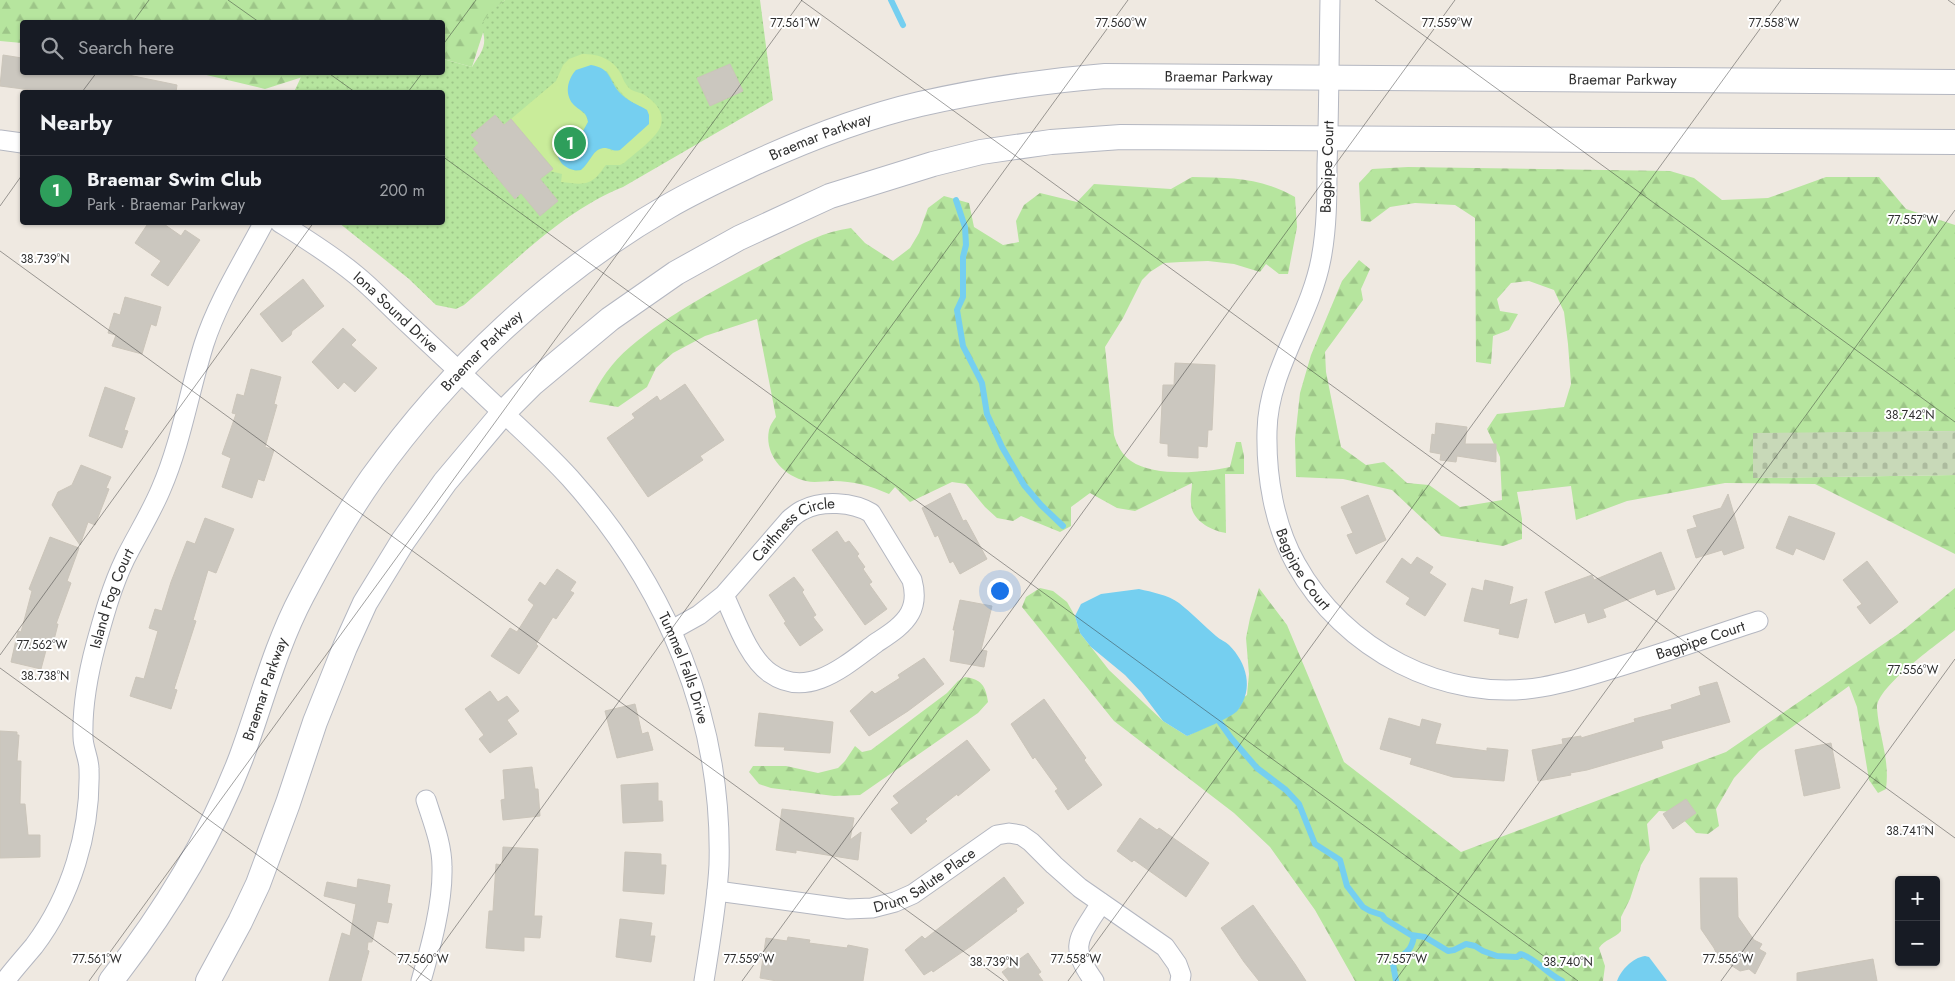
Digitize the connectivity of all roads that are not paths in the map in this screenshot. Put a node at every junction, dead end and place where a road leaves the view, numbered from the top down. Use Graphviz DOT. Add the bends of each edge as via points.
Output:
graph roads {
  1 [pos="1330,0"];
  2 [pos="1329,76"];
  3 [pos="1955,82"];
  4 [pos="1328,137"];
  5 [pos="0,140"];
  6 [pos="1955,142"];
  7 [pos="20,143"];
  8 [pos="262,225"];
  9 [pos="284,225"];
  10 [pos="459,371"];
  11 [pos="503,413"];
  12 [pos="724,595"];
  13 [pos="1758,620"];
  14 [pos="672,630"];
  15 [pos="426,800"];
  16 [pos="717,891"];
  17 [pos="1101,903"];
  18 [pos="5,981"];
  19 [pos="111,981"];
  20 [pos="208,981"];
  21 [pos="421,981"];
  22 [pos="704,981"];
  23 [pos="1094,981"];
  24 [pos="1180,981"];
  1 -- 2 [label="street, Bagpipe Court"];
  2 -- 3 [label="street, Braemar Parkway"];
  2 -- 4 [label="street, Bagpipe Court"];
  2 -- 10 [label="street, Braemar Parkway" via="1105,76 1051,81 984,90 854,123 792,146 722,178 628,230 503,327"];
  4 -- 6 [label="street"];
  4 -- 11 [label="street" via="1121,137 1051,142 981,152 830,196 739,238 676,273 610,319 539,378"];
  4 -- 13 [label="street, Bagpipe Court" via="1326,230 1321,262 1310,300 1284,359 1267,428 1273,502 1284,538 1296,564 1330,612 1377,650 1406,667 1469,687 1508,690 1542,688 1583,677"];
  5 -- 7 [label="street"];
  8 -- 18 [label="street, Island Fog Court" via="208,334 173,458 124,561 106,608 83,707 83,740 89,766 88,807 73,870 54,915"];
  9 -- 10 [label="street, Iona Sound Drive" via="358,276"];
  10 -- 11 [label="street, Iona Sound Drive"];
  10 -- 19 [label="street, Braemar Parkway" via="371,479 341,527 300,599 240,761 200,847 147,934"];
  11 -- 14 [label="street, Tummel Falls Drive" via="569,476 605,519 637,564"];
  11 -- 20 [label="street" via="445,482 365,603 315,722 258,884"];
  12 -- 12 [label="street, Caithness Circle" via="790,519 803,510 830,504 862,507 871,513 912,580 914,604 901,625 835,674 799,682 783,680 762,667"];
  12 -- 14 [label="street, Caithness Circle" via="699,615"];
  14 -- 16 [label="street, Tummel Falls Drive" via="702,713 712,762 718,812"];
  15 -- 21 [label="street" via="440,844 442,867 437,916"];
  16 -- 17 [label="street, Drum Salute Place" via="848,910 872,908 913,894 997,835 1009,833 1021,835 1031,842"];
  16 -- 22 [label="street, Tummel Falls Drive"];
  17 -- 23 [label="street" via="1079,939 1081,964"];
  17 -- 24 [label="street, Drum Salute Place" via="1165,947 1177,964"];
}
